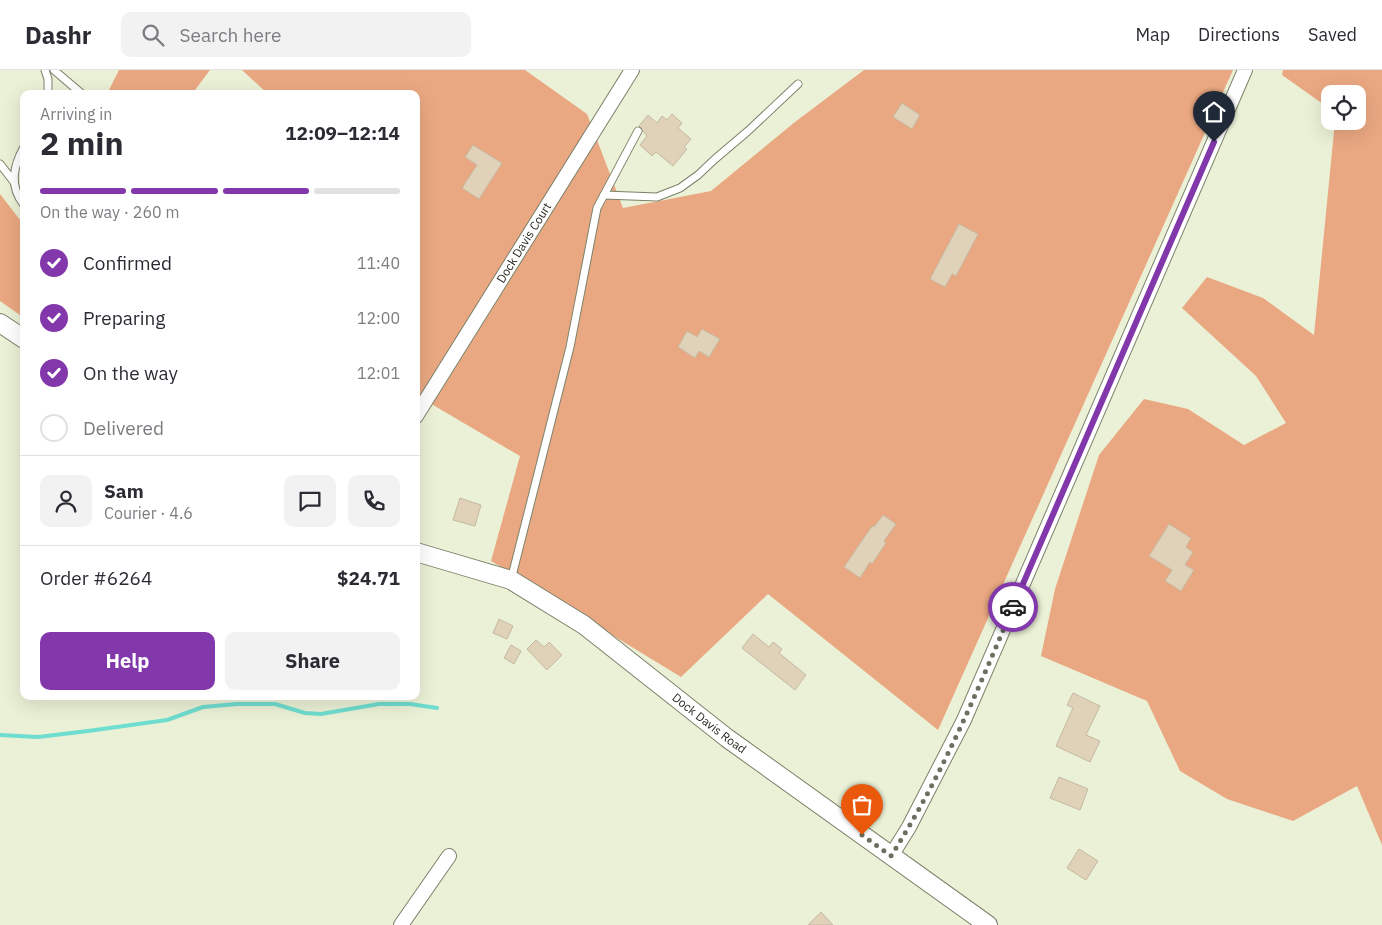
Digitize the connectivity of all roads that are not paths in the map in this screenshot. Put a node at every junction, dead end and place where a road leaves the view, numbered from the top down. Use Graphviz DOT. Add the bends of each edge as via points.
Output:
graph roads {
  1 [pos="46,70"];
  2 [pos="54,70"];
  3 [pos="632,70"];
  4 [pos="1245,70"];
  5 [pos="798,84"];
  6 [pos="48,90"];
  7 [pos="77,90"];
  8 [pos="638,131"];
  9 [pos="20,154"];
  10 [pos="0,164"];
  11 [pos="14,182"];
  12 [pos="604,194"];
  13 [pos="20,198"];
  14 [pos="0,323"];
  15 [pos="20,336"];
  16 [pos="420,410"];
  17 [pos="420,553"];
  18 [pos="511,580"];
  19 [pos="449,856"];
  20 [pos="891,856"];
  21 [pos="400,925"];
  22 [pos="988,925"];
  1 -- 6 [label="lane"];
  2 -- 7 [label="lane"];
  3 -- 16 [label="street, Dock Davis Court"];
  4 -- 20 [label="street" via="964,720 910,827"];
  5 -- 12 [label="lane" via="698,176 680,188 656,196"];
  8 -- 12 [label="lane"];
  9 -- 11 [label="lane" via="14,170"];
  10 -- 11 [label="lane"];
  11 -- 13 [label="lane"];
  12 -- 18 [label="lane" via="597,208 570,347"];
  14 -- 15 [label="street"];
  17 -- 18 [label="street, Dock Davis Road"];
  18 -- 20 [label="street, Dock Davis Road" via="584,625 727,738"];
  19 -- 21 [label="street"];
  20 -- 22 [label="street, Dock Davis Road"];
}
